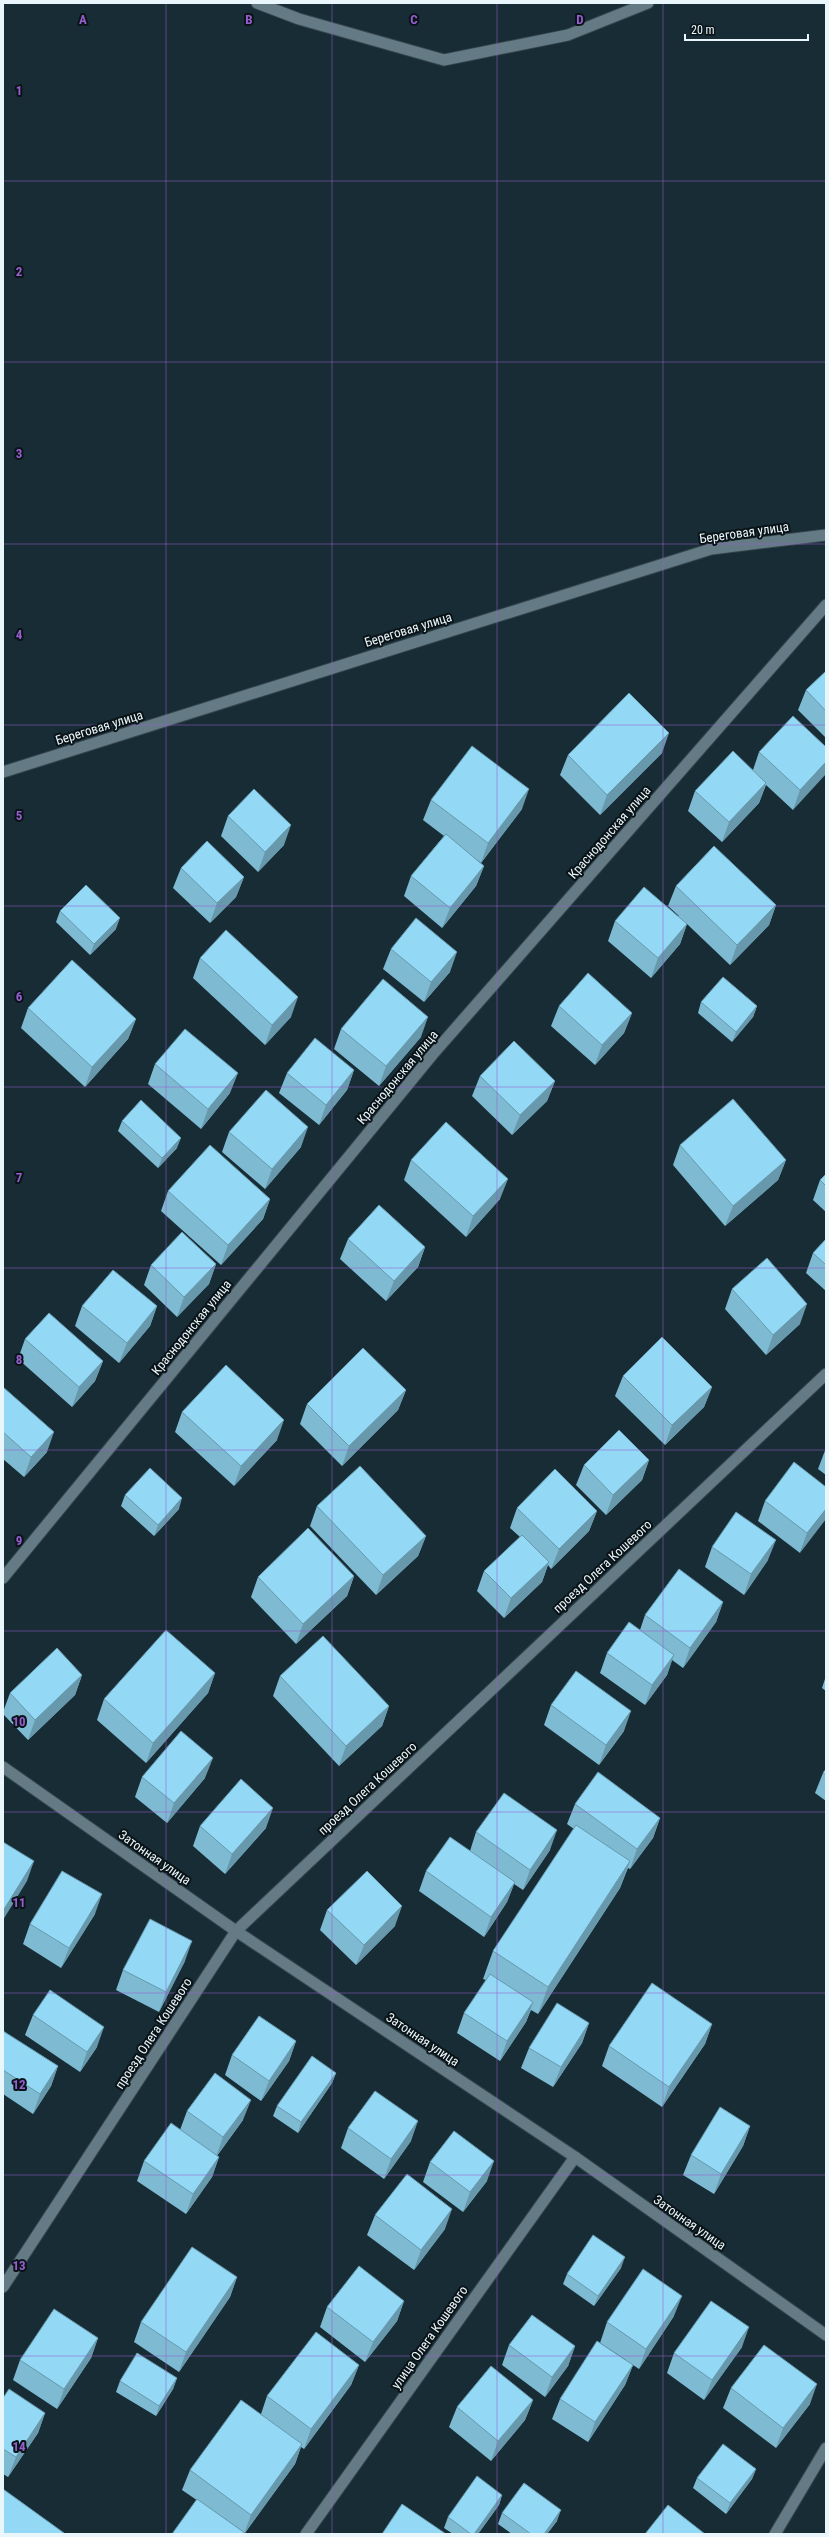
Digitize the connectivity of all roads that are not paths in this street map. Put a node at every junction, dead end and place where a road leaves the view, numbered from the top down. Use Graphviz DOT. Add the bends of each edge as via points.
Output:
graph roads {
  1 [pos="257,3"];
  2 [pos="648,3"];
  3 [pos="826,535"];
  4 [pos="826,605"];
  5 [pos="3,772"];
  6 [pos="826,1374"];
  7 [pos="3,1578"];
  8 [pos="3,1767"];
  9 [pos="236,1931"];
  10 [pos="575,2157"];
  11 [pos="3,2287"];
  12 [pos="826,2335"];
  13 [pos="826,2448"];
  14 [pos="306,2534"];
  15 [pos="775,2534"];
  1 -- 2 [label="street" via="299,19 444,60 568,35"];
  3 -- 5 [label="street, Береговая улица" via="711,549"];
  4 -- 7 [label="street, Краснодонская улица" via="433,1054"];
  6 -- 9 [label="street, проезд Олега Кошевого"];
  8 -- 9 [label="street, Затонная улица"];
  9 -- 10 [label="street, Затонная улица"];
  9 -- 11 [label="street, проезд Олега Кошевого"];
  10 -- 12 [label="street, Затонная улица"];
  10 -- 14 [label="street, улица Олега Кошевого"];
  13 -- 15 [label="street"];
}
